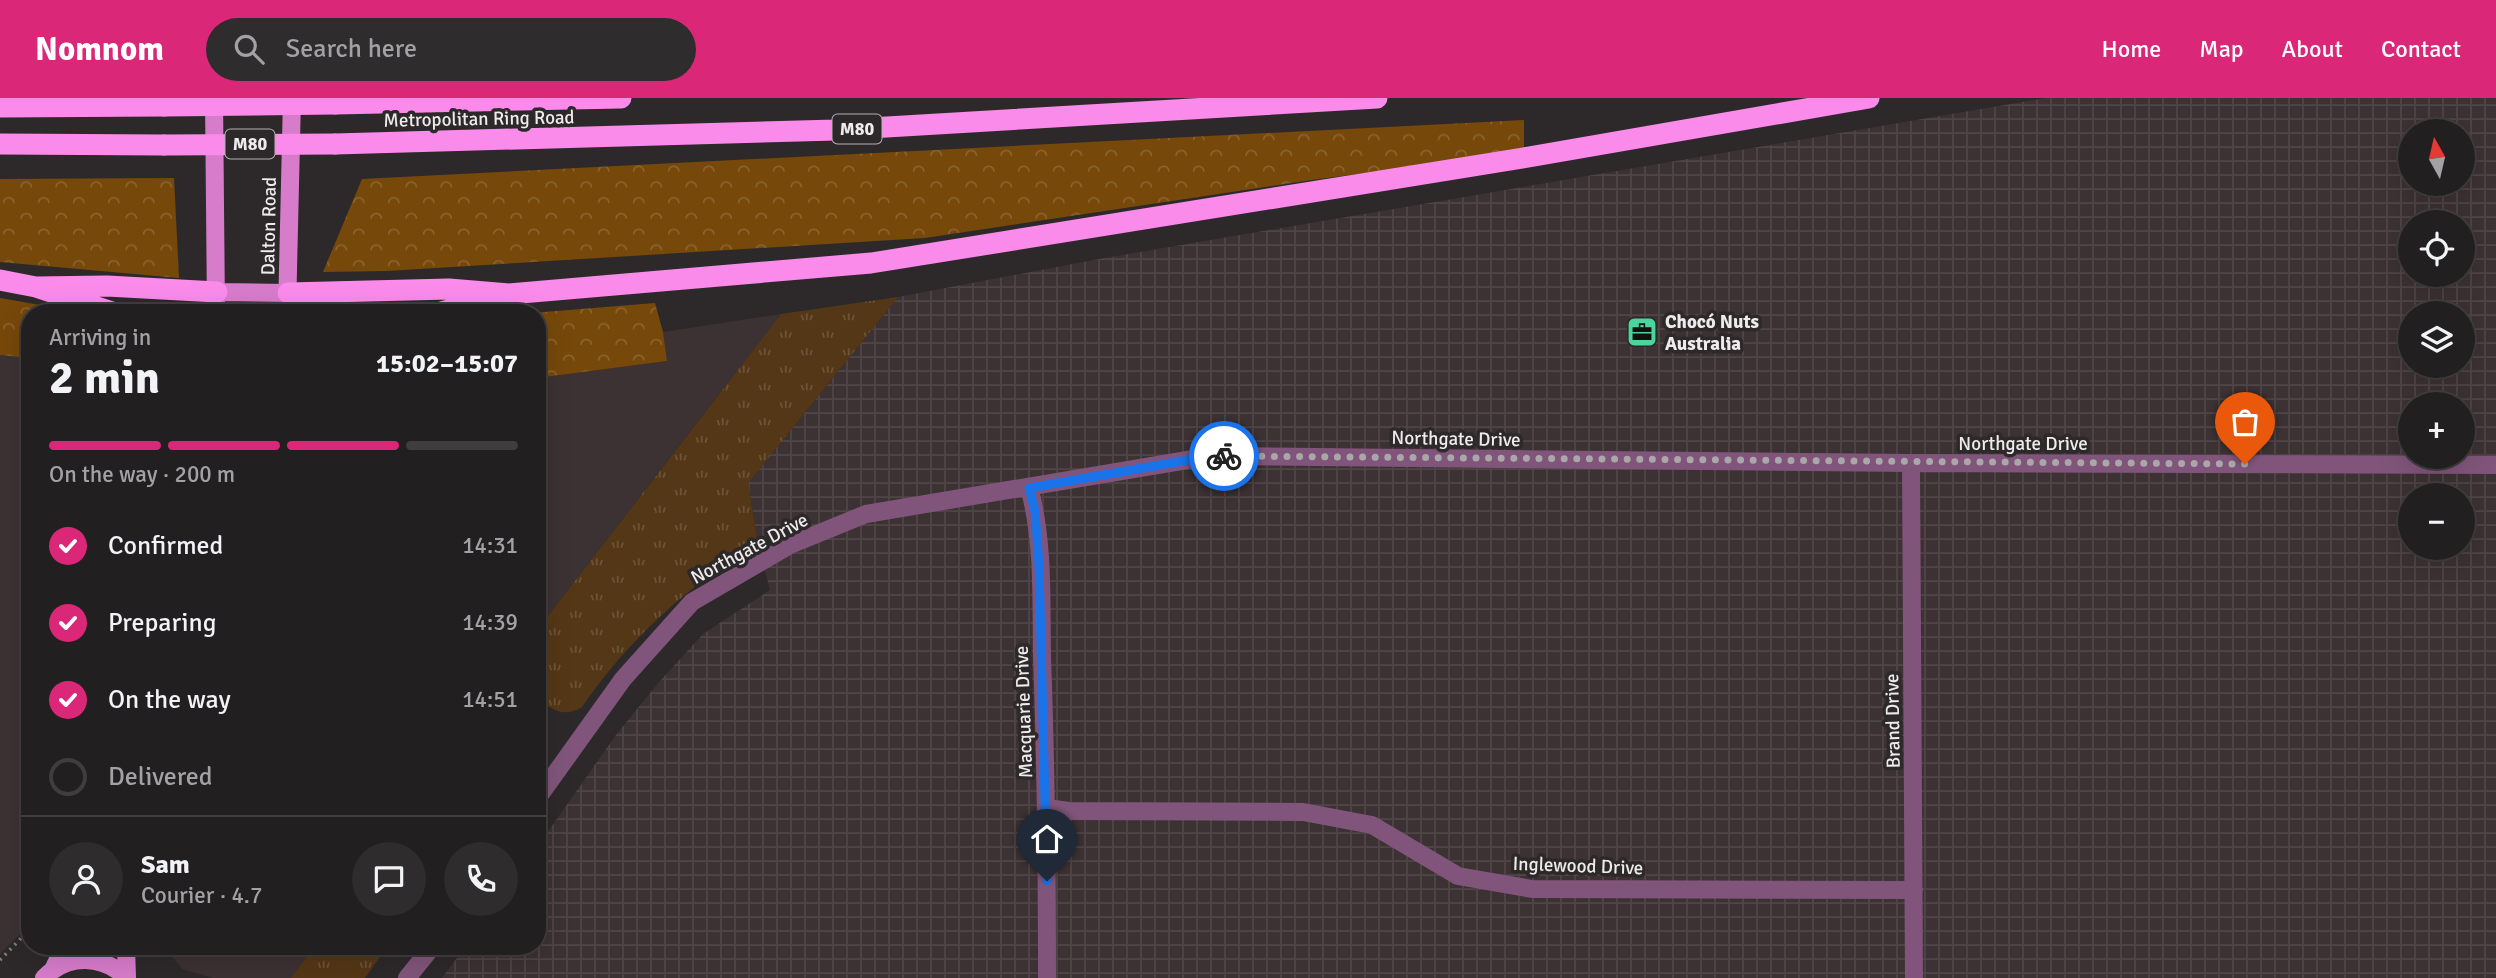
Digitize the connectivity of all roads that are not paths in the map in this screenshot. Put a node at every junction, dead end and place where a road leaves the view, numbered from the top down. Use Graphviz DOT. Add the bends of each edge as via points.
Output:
graph roads {
  1 [pos="214,98"];
  2 [pos="292,98"];
  3 [pos="621,98"];
  4 [pos="1377,98"];
  5 [pos="1870,98"];
  6 [pos="0,107"];
  7 [pos="0,144"];
  8 [pos="0,280"];
  9 [pos="36,287"];
  10 [pos="509,294"];
  11 [pos="217,303"];
  12 [pos="287,303"];
  13 [pos="88,304"];
  14 [pos="472,304"];
  15 [pos="1911,463"];
  16 [pos="2496,466"];
  17 [pos="1029,488"];
  18 [pos="546,786"];
  19 [pos="1047,808"];
  20 [pos="1914,890"];
  21 [pos="59,955"];
  22 [pos="126,955"];
  23 [pos="426,955"];
  24 [pos="48,974"];
  25 [pos="127,978"];
  26 [pos="407,978"];
  27 [pos="1047,978"];
  28 [pos="1914,978"];
  1 -- 11 [label="main road"];
  2 -- 12 [label="main road, Dalton Road"];
  3 -- 6 [label="highway, Metropolitan Ring Road / M80, bridge"];
  4 -- 7 [label="highway, Metropolitan Ring Road / M80, bridge" via="836,130 335,144"];
  5 -- 10 [label="highway" via="872,263"];
  8 -- 9 [label="highway"];
  9 -- 11 [label="highway" via="107,286"];
  9 -- 13 [label="highway"];
  10 -- 12 [label="highway" via="449,289"];
  10 -- 14 [label="highway"];
  11 -- 12 [label="main road"];
  15 -- 16 [label="street, Northgate Drive"];
  15 -- 17 [label="street, Northgate Drive" via="1211,456"];
  15 -- 20 [label="street, Brand Drive"];
  17 -- 18 [label="street, Northgate Drive" via="866,514 790,545 692,602 623,679"];
  17 -- 19 [label="street, Macquarie Drive" via="1039,565"];
  19 -- 20 [label="street, Inglewood Drive" via="1303,812 1372,825 1458,876 1532,888"];
  19 -- 27 [label="street, Macquarie Drive"];
  20 -- 28 [label="street, Brand Drive"];
  21 -- 24 [label="main road"];
  22 -- 25 [label="main road"];
  23 -- 26 [label="street"];
  24 -- 25 [label="main road" via="63,964 85,959 108,964"];
}
